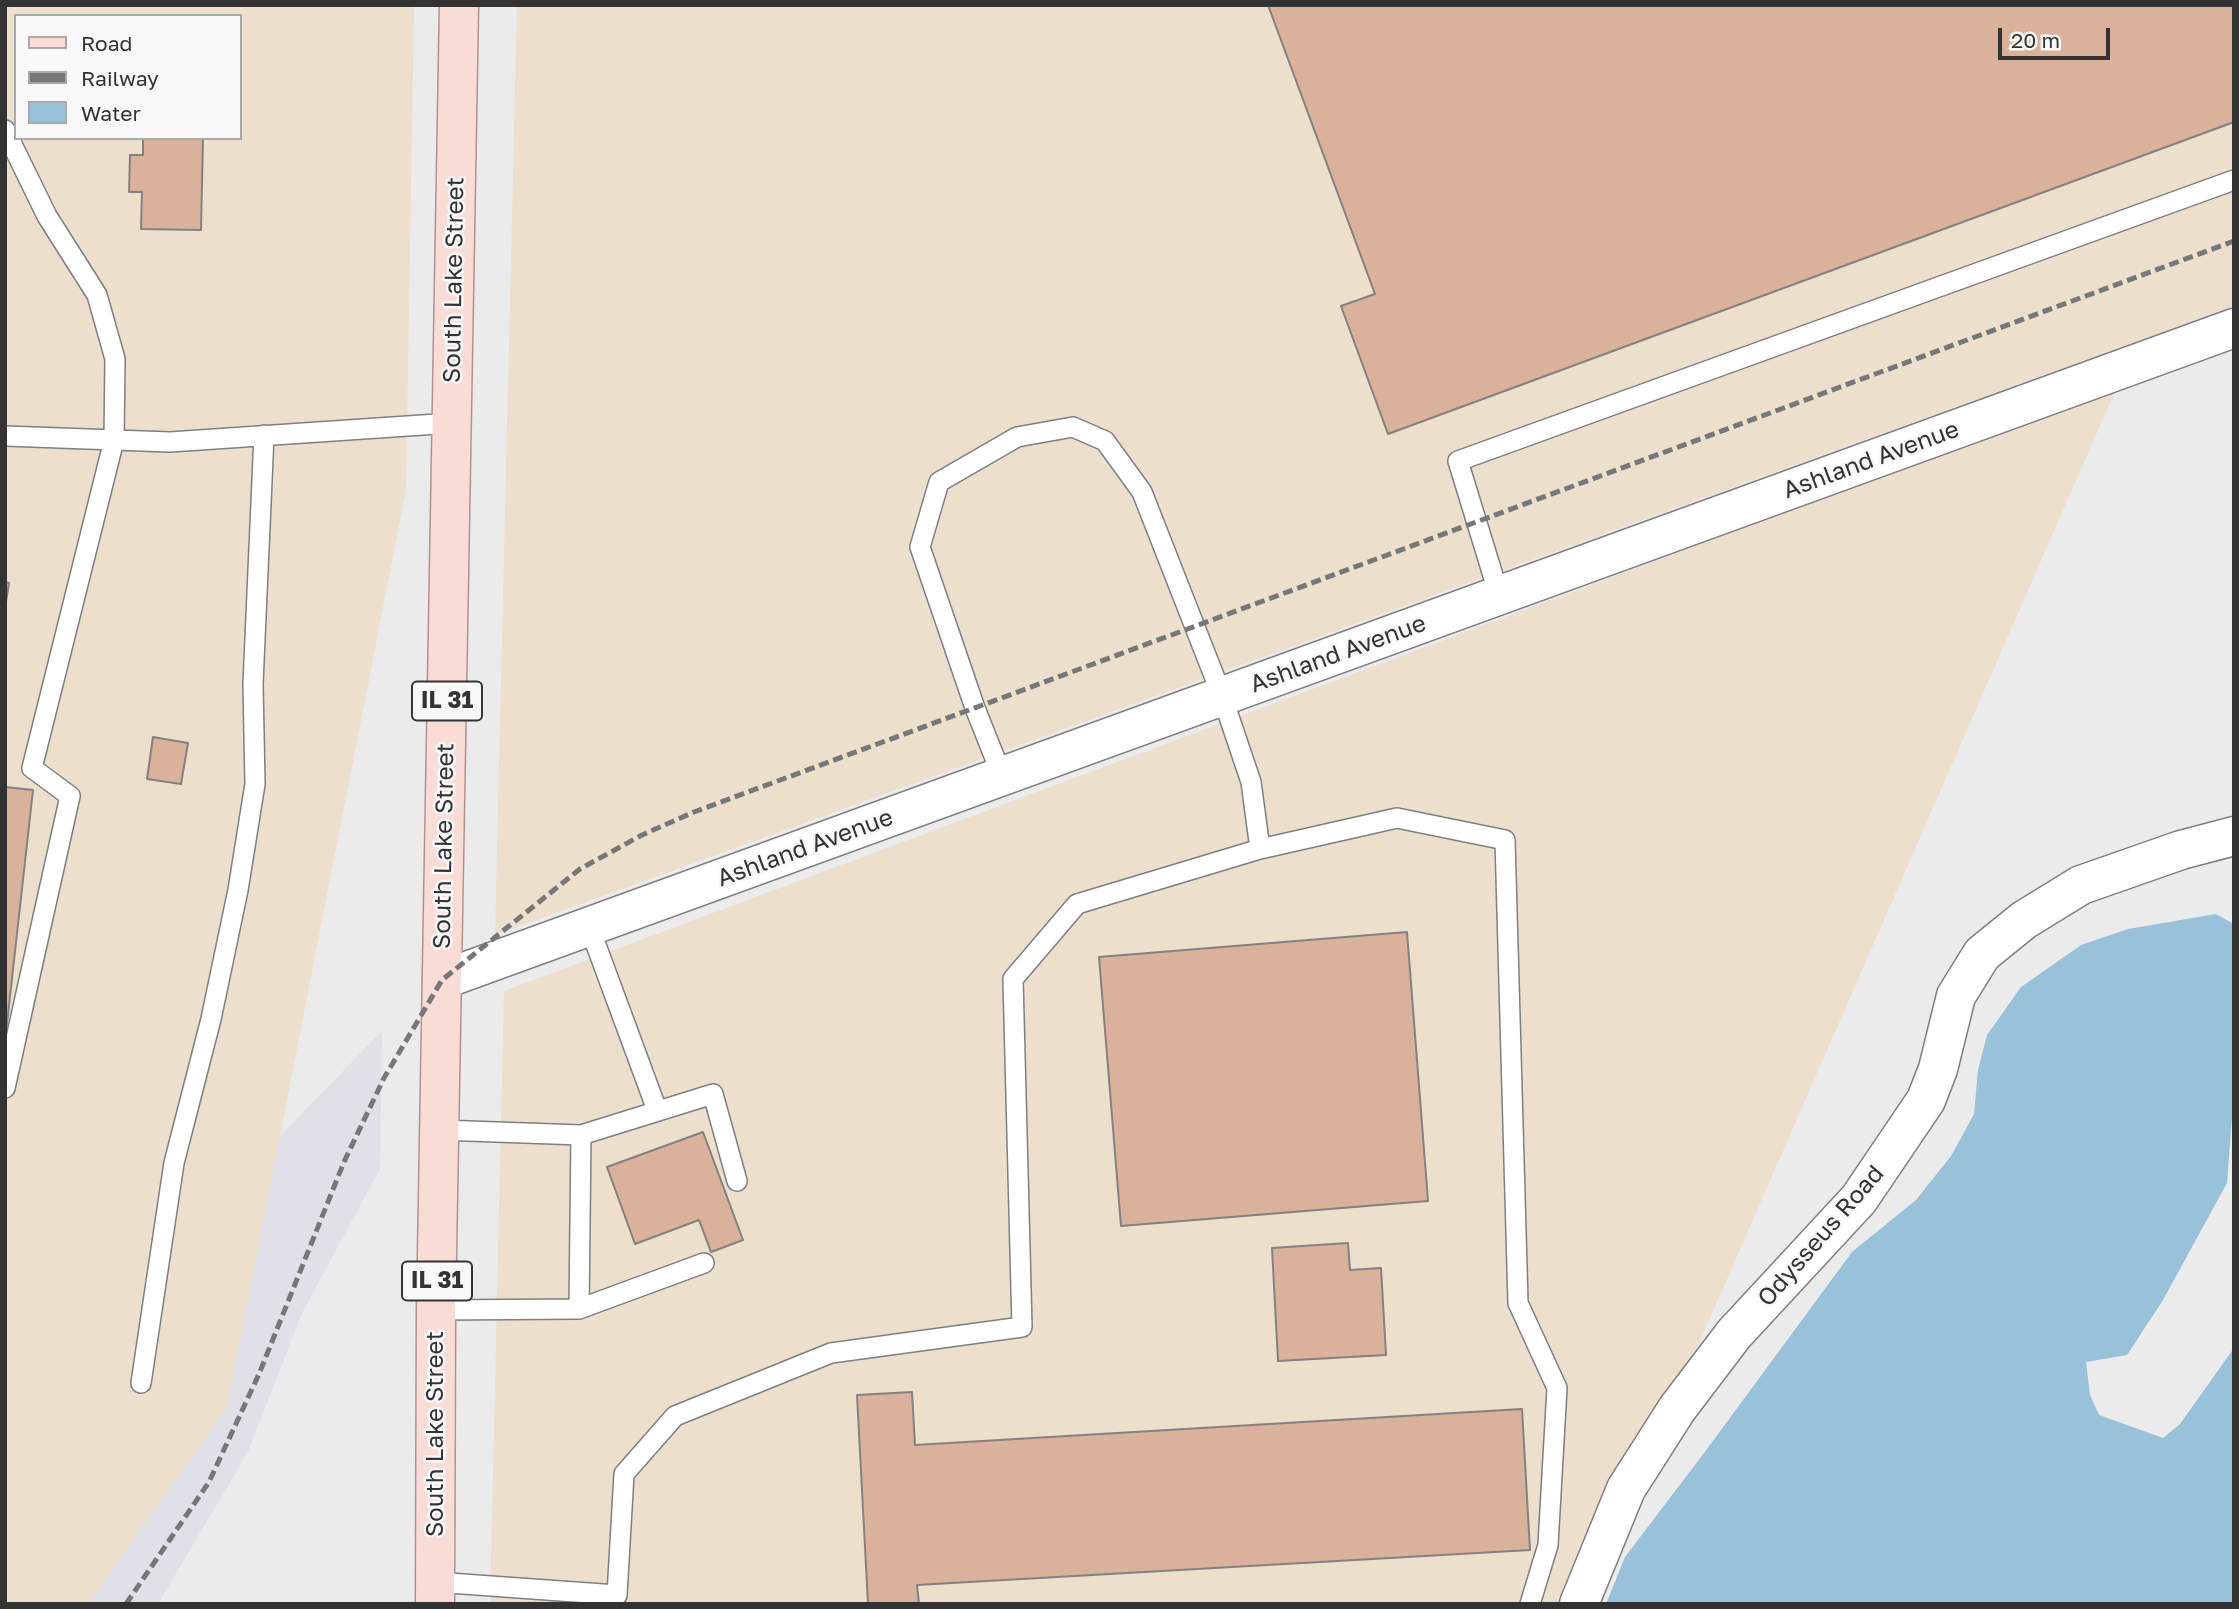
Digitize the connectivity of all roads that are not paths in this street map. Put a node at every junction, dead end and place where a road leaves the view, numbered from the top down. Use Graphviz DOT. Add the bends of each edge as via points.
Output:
graph roads {
  1 [pos="459,5"];
  2 [pos="5,130"];
  3 [pos="2234,180"];
  4 [pos="2234,328"];
  5 [pos="452,423"];
  6 [pos="264,435"];
  7 [pos="5,436"];
  8 [pos="114,440"];
  9 [pos="1499,595"];
  10 [pos="1222,696"];
  11 [pos="1002,776"];
  12 [pos="2234,835"];
  13 [pos="1259,849"];
  14 [pos="589,926"];
  15 [pos="442,980"];
  16 [pos="5,1088"];
  17 [pos="657,1111"];
  18 [pos="440,1130"];
  19 [pos="581,1135"];
  20 [pos="737,1181"];
  21 [pos="704,1263"];
  22 [pos="579,1309"];
  23 [pos="436,1310"];
  24 [pos="141,1383"];
  25 [pos="435,1593"];
  26 [pos="617,1599"];
  27 [pos="1530,1604"];
  28 [pos="1579,1604"];
  1 -- 5 [label="main road, South Lake Street / IL 31"];
  2 -- 8 [label="lane" via="47,216 97,295 115,359"];
  3 -- 9 [label="lane" via="1458,461"];
  4 -- 9 [label="street, Ashland Avenue"];
  5 -- 6 [label="lane"];
  5 -- 15 [label="main road, South Lake Street / IL 31"];
  6 -- 8 [label="lane" via="170,442"];
  6 -- 24 [label="lane" via="253,684 255,784 239,890 174,1163"];
  7 -- 8 [label="lane"];
  8 -- 16 [label="lane" via="32,768 70,796"];
  9 -- 10 [label="street, Ashland Avenue"];
  10 -- 11 [label="street, Ashland Avenue"];
  10 -- 11 [label="lane" via="1142,492 1105,441 1073,427 1017,437 939,482 920,547"];
  10 -- 13 [label="lane" via="1251,782"];
  11 -- 14 [label="street, Ashland Avenue"];
  12 -- 28 [label="street, Odysseus Road" via="2081,885 2024,920 1982,954 1956,996 1926,1100 1859,1199 1734,1335 1677,1409 1626,1489"];
  13 -- 26 [label="lane" via="1077,904 1013,979 1022,1327 831,1353 675,1416 624,1474"];
  13 -- 27 [label="lane" via="1396,818 1505,840 1518,1303 1556,1388 1548,1545"];
  14 -- 15 [label="street, Ashland Avenue"];
  14 -- 17 [label="lane"];
  15 -- 18 [label="main road, South Lake Street / IL 31"];
  17 -- 19 [label="lane"];
  17 -- 20 [label="lane" via="713,1094"];
  18 -- 19 [label="lane"];
  18 -- 23 [label="main road, South Lake Street / IL 31"];
  19 -- 22 [label="lane"];
  21 -- 22 [label="lane"];
  22 -- 23 [label="lane"];
  23 -- 25 [label="main road, South Lake Street / IL 31"];
  25 -- 26 [label="lane"];
}
